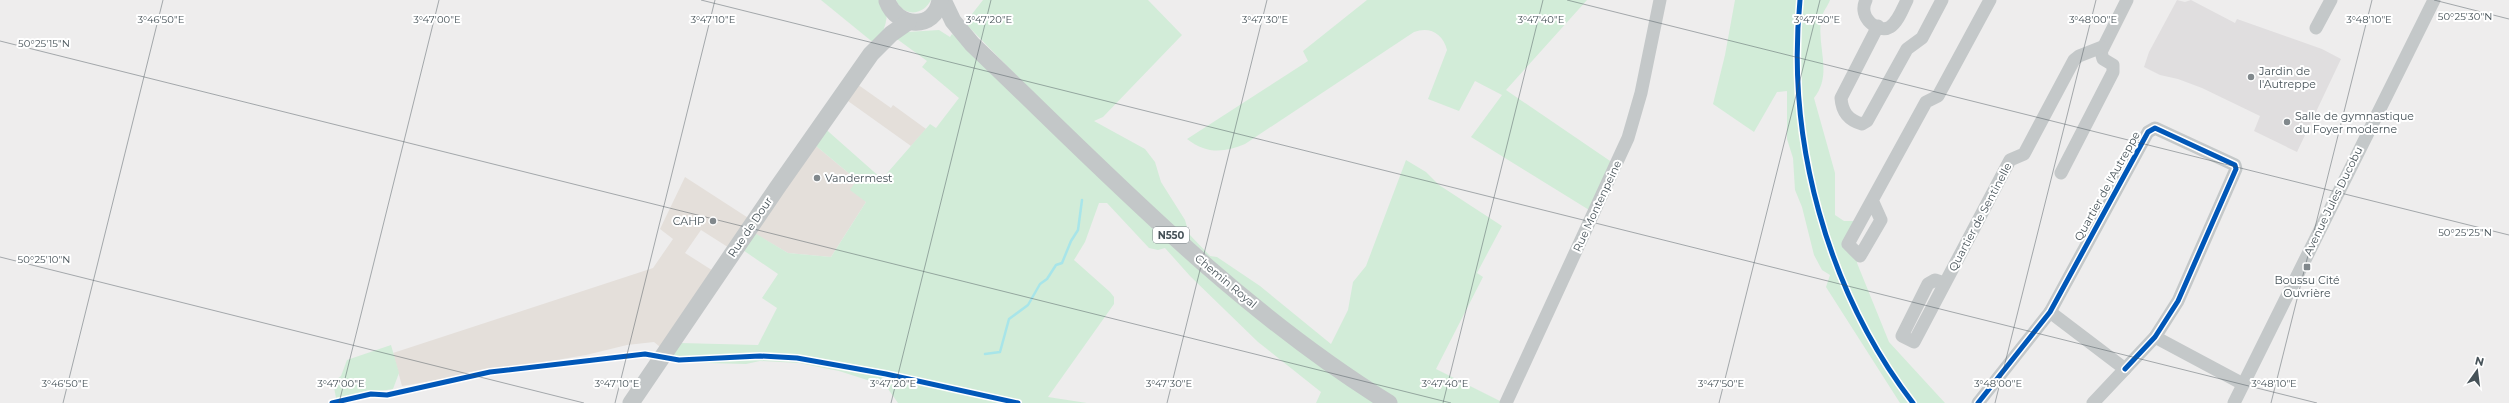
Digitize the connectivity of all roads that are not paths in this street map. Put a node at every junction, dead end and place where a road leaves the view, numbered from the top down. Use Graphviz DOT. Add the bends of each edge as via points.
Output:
graph roads {
  1 [pos="940,0"];
  2 [pos="943,0"];
  3 [pos="1660,0"];
  4 [pos="1866,0"];
  5 [pos="1907,0"];
  6 [pos="1942,0"];
  7 [pos="2127,0"];
  8 [pos="2331,0"];
  9 [pos="2434,0"];
  10 [pos="887,1"];
  11 [pos="1987,1"];
  12 [pos="913,22"];
  13 [pos="1878,26"];
  14 [pos="2316,28"];
  15 [pos="972,44"];
  16 [pos="2102,47"];
  17 [pos="871,54"];
  18 [pos="2061,173"];
  19 [pos="1872,200"];
  20 [pos="1944,283"];
  21 [pos="2050,312"];
  22 [pos="2154,337"];
  23 [pos="2125,370"];
  24 [pos="2243,384"];
  25 [pos="631,403"];
  26 [pos="1389,403"];
  27 [pos="1506,403"];
  28 [pos="1978,403"];
  29 [pos="2093,403"];
  30 [pos="2234,403"];
  1 -- 12 [label="main road" via="932,16"];
  2 -- 15 [label="main road, Chemin Royal / N550" via="953,21"];
  3 -- 27 [label="street, Rue Montenpeine" via="1641,93 1628,138"];
  4 -- 13 [label="street" via="1863,14 1867,21"];
  5 -- 13 [label="street" via="1894,24 1889,28"];
  6 -- 13 [label="street" via="1922,38 1907,49 1867,121 1862,124 1845,114 1841,98"];
  7 -- 16 [label="street"];
  8 -- 14 [label="street"];
  9 -- 24 [label="street, Avenue Jules Ducobu"];
  10 -- 12 [label="main road" via="894,15"];
  10 -- 17 [label="main road" via="886,26"];
  11 -- 19 [label="street" via="1938,96 1926,102"];
  12 -- 15 [label="main road, Chemin Royal / N550" via="941,24"];
  12 -- 17 [label="main road" via="891,34"];
  15 -- 26 [label="main road, Chemin Royal / N550" via="1171,235 1221,279 1326,361"];
  16 -- 18 [label="street" via="2101,56 2113,65 2113,72"];
  16 -- 20 [label="street, Quartier de Sentinelle" via="2074,60 2024,154 2010,160"];
  17 -- 25 [label="main road, Rue de Dour"];
  21 -- 22 [label="street, Quartier de l'Autreppe" via="2148,132 2156,128 2235,165 2236,169 2178,301"];
  21 -- 23 [label="street"];
  21 -- 28 [label="street, Quartier de l'Autreppe"];
  22 -- 23 [label="street, Quartier de l'Autreppe"];
  22 -- 24 [label="street"];
  23 -- 29 [label="street, Quartier de l'Autreppe"];
  24 -- 30 [label="street, Avenue Jules Ducobu"];
}
